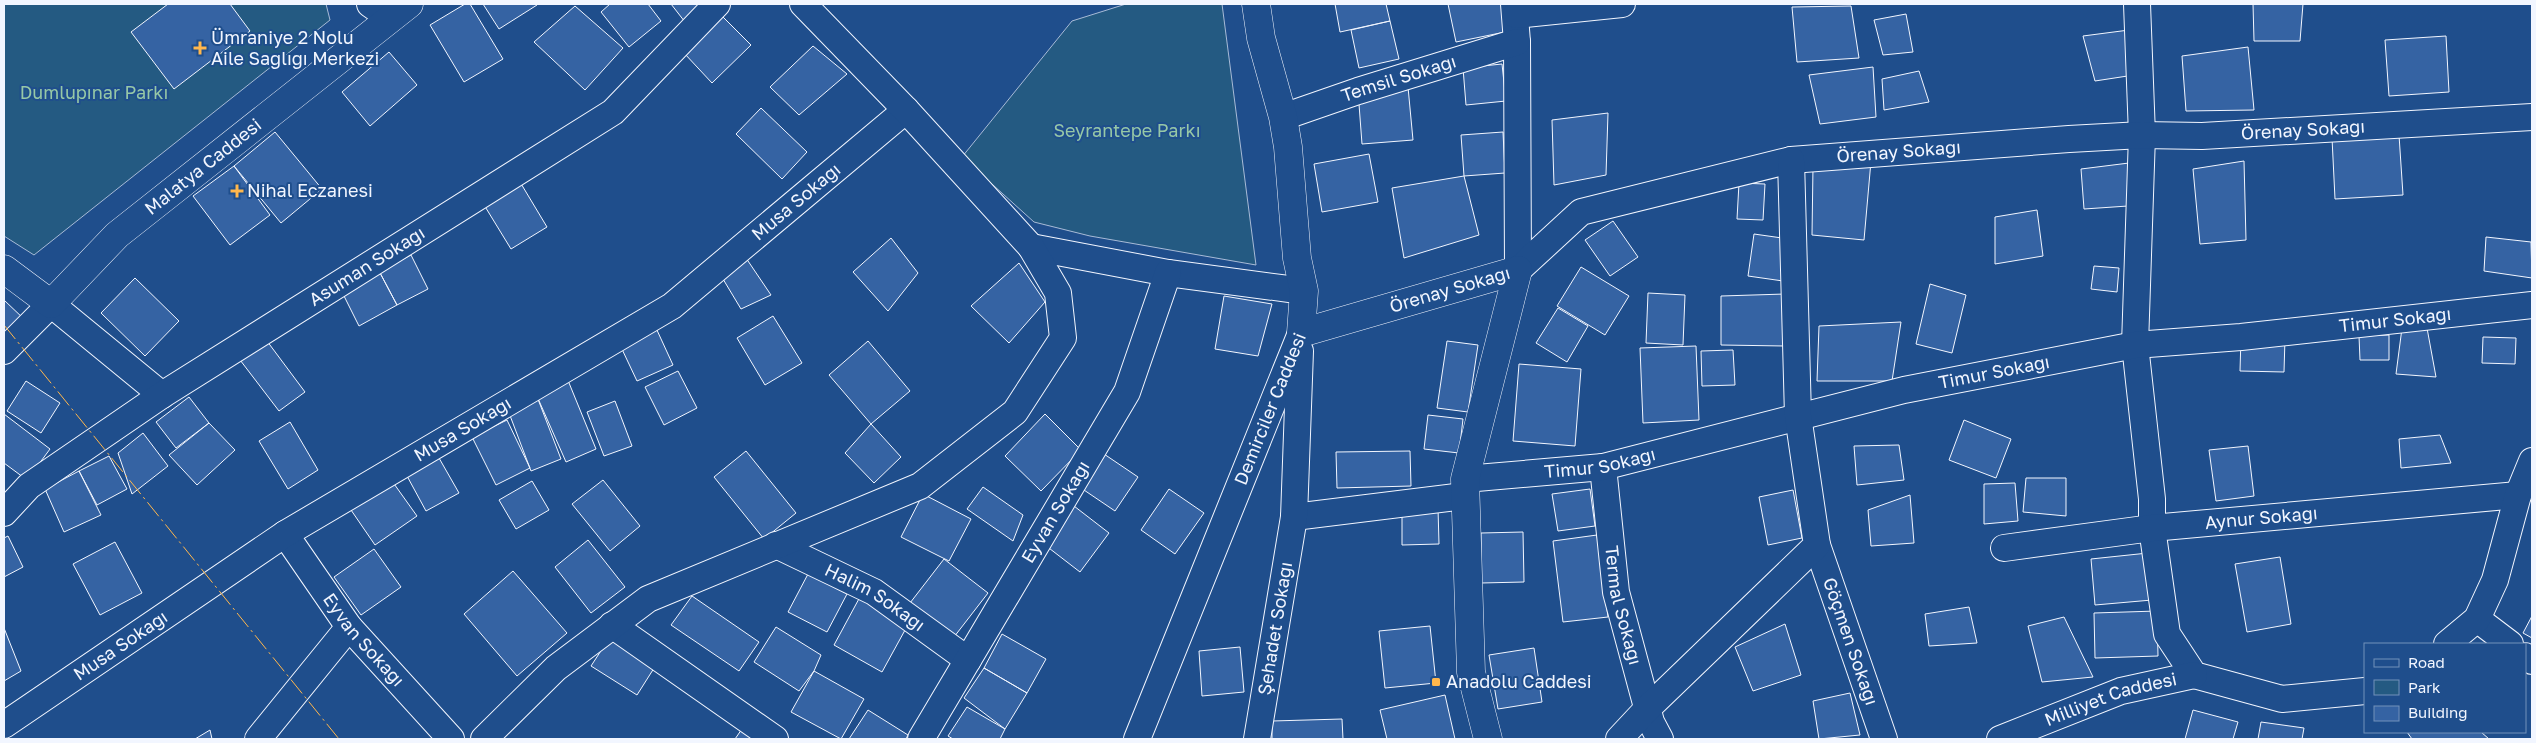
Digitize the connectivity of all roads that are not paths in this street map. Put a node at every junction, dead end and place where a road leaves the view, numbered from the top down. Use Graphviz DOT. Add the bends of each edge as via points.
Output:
graph roads {
  1 [pos="717,4"];
  2 [pos="803,4"];
  3 [pos="1256,4"];
  4 [pos="1622,4"];
  5 [pos="2138,4"];
  6 [pos="390,8"];
  7 [pos="1515,9"];
  8 [pos="1517,42"];
  9 [pos="906,110"];
  10 [pos="1283,117"];
  11 [pos="2532,117"];
  12 [pos="2142,135"];
  13 [pos="1792,160"];
  14 [pos="1031,247"];
  15 [pos="4,269"];
  16 [pos="1518,270"];
  17 [pos="1168,273"];
  18 [pos="1304,291"];
  19 [pos="51,304"];
  20 [pos="2532,305"];
  21 [pos="1301,333"];
  22 [pos="2135,345"];
  23 [pos="4,351"];
  24 [pos="162,395"];
  25 [pos="1798,416"];
  26 [pos="2532,461"];
  27 [pos="1603,467"];
  28 [pos="1464,488"];
  29 [pos="2518,495"];
  30 [pos="4,513"];
  31 [pos="1294,517"];
  32 [pos="2152,528"];
  33 [pos="285,534"];
  34 [pos="776,545"];
  35 [pos="1817,545"];
  36 [pos="2004,548"];
  37 [pos="2477,619"];
  38 [pos="612,626"];
  39 [pos="348,627"];
  40 [pos="2449,643"];
  41 [pos="2509,643"];
  42 [pos="968,660"];
  43 [pos="2194,675"];
  44 [pos="2364,690"];
  45 [pos="1648,708"];
  46 [pos="4,725"];
  47 [pos="258,739"];
  48 [pos="451,739"];
  49 [pos="484,739"];
  50 [pos="775,739"];
  51 [pos="921,739"];
  52 [pos="1137,739"];
  53 [pos="1257,739"];
  54 [pos="1488,739"];
  55 [pos="1619,739"];
  56 [pos="1660,739"];
  57 [pos="1884,739"];
  58 [pos="2000,739"];
  1 -- 24 [label="street, Asuman Sokağı" via="613,112"];
  2 -- 9 [label="street"];
  3 -- 10 [label="street, Demirciler Caddesi" via="1261,38"];
  4 -- 7 [label="street"];
  5 -- 12 [label="street"];
  6 -- 19 [label="street, Malatya Caddesi" via="117,235"];
  7 -- 8 [label="street"];
  8 -- 10 [label="street, Temsil Sokağı"];
  8 -- 16 [label="street"];
  9 -- 14 [label="street"];
  9 -- 33 [label="street, Musa Sokağı" via="672,306"];
  10 -- 18 [label="street, Demirciler Caddesi" via="1297,258"];
  11 -- 12 [label="street, Örenay Sokağı" via="2202,136"];
  12 -- 13 [label="street, Örenay Sokağı"];
  12 -- 22 [label="street"];
  13 -- 16 [label="street, Örenay Sokağı" via="1581,212"];
  13 -- 25 [label="street, Göçmen Sokağı"];
  14 -- 17 [label="street"];
  14 -- 34 [label="street" via="1058,293 1063,338 1015,412 920,486"];
  15 -- 19 [label="street"];
  16 -- 21 [label="street, Örenay Sokağı"];
  16 -- 28 [label="street"];
  17 -- 18 [label="street"];
  17 -- 42 [label="street, Eyvan Sokağı" via="1127,392"];
  18 -- 21 [label="street, Demirciler Caddesi"];
  19 -- 23 [label="street"];
  19 -- 24 [label="street"];
  20 -- 22 [label="street, Timur Sokağı" via="2241,337"];
  21 -- 31 [label="street, Şehadet Sokağı"];
  21 -- 52 [label="street, Demirciler Caddesi"];
  22 -- 25 [label="street, Timur Sokağı" via="1904,390"];
  22 -- 32 [label="street" via="2152,499"];
  24 -- 30 [label="street, Asuman Sokağı" via="29,486"];
  25 -- 27 [label="street, Timur Sokağı"];
  25 -- 35 [label="street, Göçmen Sokağı"];
  26 -- 29 [label="street"];
  27 -- 28 [label="street, Timur Sokağı"];
  27 -- 45 [label="street, Termal Sokağı" via="1616,592"];
  28 -- 31 [label="street"];
  28 -- 54 [label="street" via="1472,672"];
  29 -- 32 [label="street, Aynur Sokağı"];
  29 -- 37 [label="street" via="2495,580"];
  31 -- 53 [label="street, Şehadet Sokağı"];
  32 -- 36 [label="street, Aynur Sokağı"];
  32 -- 43 [label="street" via="2167,634"];
  33 -- 39 [label="street, Eyvan Sokağı"];
  33 -- 46 [label="street, Musa Sokağı"];
  34 -- 38 [label="street" via="648,599"];
  34 -- 42 [label="street, Halim Sokağı" via="874,592"];
  35 -- 45 [label="street"];
  35 -- 57 [label="street, Göçmen Sokağı"];
  37 -- 40 [label="street"];
  37 -- 41 [label="street"];
  38 -- 49 [label="street" via="556,668"];
  38 -- 50 [label="street"];
  39 -- 47 [label="street"];
  39 -- 48 [label="street, Eyvan Sokağı"];
  42 -- 51 [label="street, Eyvan Sokağı"];
  43 -- 44 [label="street" via="2282,699"];
  43 -- 58 [label="street, Milliyet Caddesi" via="2121,691"];
  45 -- 55 [label="street"];
  45 -- 56 [label="street, Termal Sokağı"];
}
